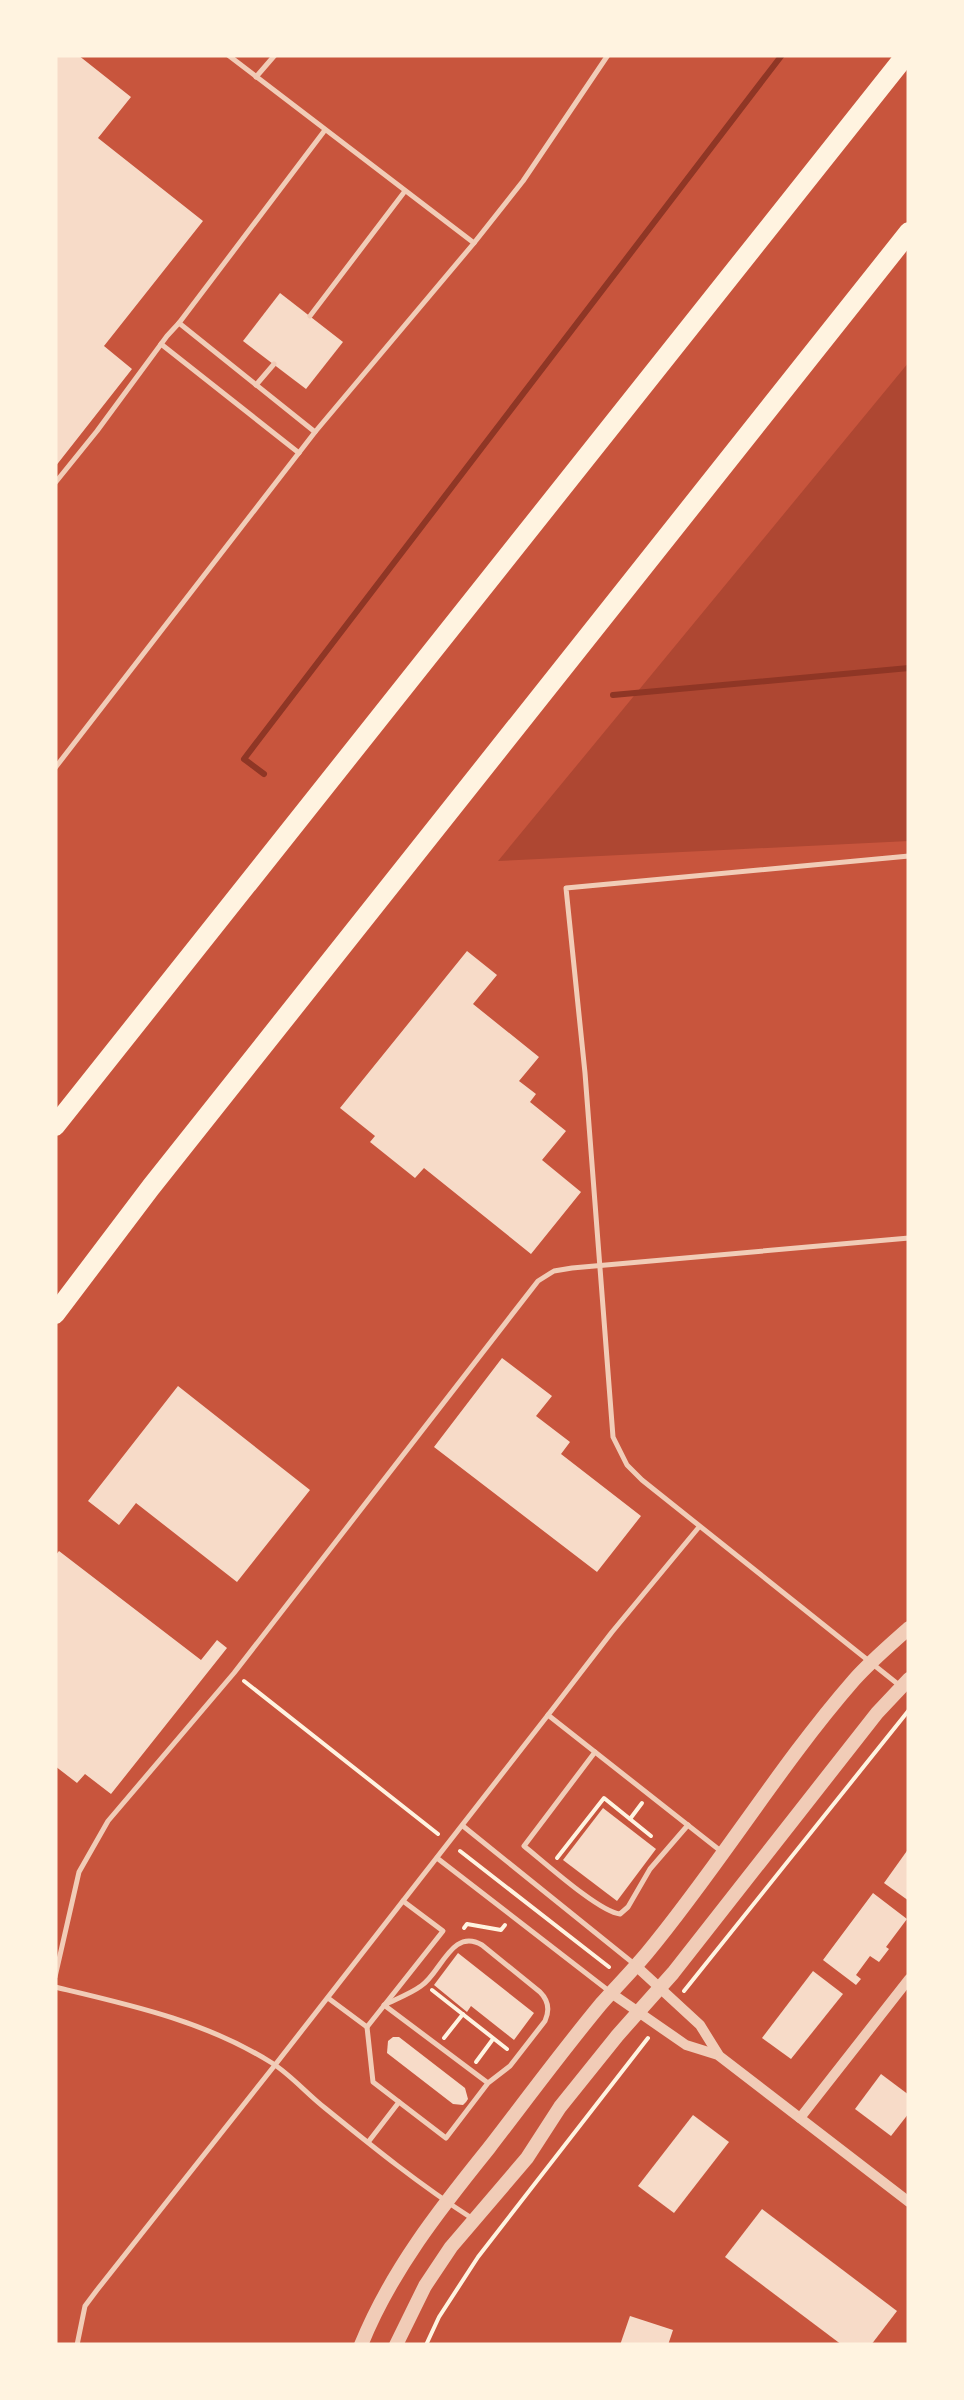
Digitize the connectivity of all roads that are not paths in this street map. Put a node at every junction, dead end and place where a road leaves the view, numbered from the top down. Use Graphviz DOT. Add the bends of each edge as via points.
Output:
graph roads {
  1 [pos="228,55"];
  2 [pos="274,55"];
  3 [pos="608,55"];
  4 [pos="906,55"];
  5 [pos="256,77"];
  6 [pos="325,130"];
  7 [pos="405,191"];
  8 [pos="909,232"];
  9 [pos="474,244"];
  10 [pos="310,316"];
  11 [pos="180,323"];
  12 [pos="161,344"];
  13 [pos="274,364"];
  14 [pos="256,385"];
  15 [pos="315,432"];
  16 [pos="299,453"];
  17 [pos="55,482"];
  18 [pos="55,768"];
  19 [pos="909,856"];
  20 [pos="55,1126"];
  21 [pos="909,1238"];
  22 [pos="600,1265"];
  23 [pos="55,1314"];
  24 [pos="699,1527"];
  25 [pos="909,1628"];
  26 [pos="872,1662"];
  27 [pos="905,1682"];
  28 [pos="548,1715"];
  29 [pos="596,1752"];
  30 [pos="462,1825"];
  31 [pos="688,1826"];
  32 [pos="724,1854"];
  33 [pos="437,1858"];
  34 [pos="404,1901"];
  35 [pos="636,1966"];
  36 [pos="55,1977"];
  37 [pos="909,1979"];
  38 [pos="55,1987"];
  39 [pos="658,1987"];
  40 [pos="611,1992"];
  41 [pos="328,1998"];
  42 [pos="384,2005"];
  43 [pos="638,2011"];
  44 [pos="367,2027"];
  45 [pos="718,2054"];
  46 [pos="276,2065"];
  47 [pos="488,2083"];
  48 [pos="398,2102"];
  49 [pos="800,2118"];
  50 [pos="368,2142"];
  51 [pos="446,2202"];
  52 [pos="909,2202"];
  53 [pos="482,2224"];
  54 [pos="77,2345"];
  55 [pos="361,2345"];
  56 [pos="396,2345"];
  1 -- 5 [label="lane"];
  2 -- 5 [label="lane"];
  3 -- 9 [label="lane"];
  4 -- 20 [label="highway"];
  5 -- 6 [label="lane"];
  6 -- 7 [label="lane"];
  6 -- 11 [label="lane"];
  7 -- 9 [label="lane"];
  7 -- 10 [label="lane"];
  8 -- 23 [label="highway"];
  9 -- 15 [label="lane"];
  11 -- 12 [label="lane"];
  11 -- 14 [label="lane"];
  12 -- 16 [label="lane"];
  12 -- 17 [label="lane"];
  13 -- 14 [label="lane"];
  14 -- 15 [label="lane"];
  15 -- 16 [label="lane"];
  16 -- 18 [label="lane"];
  19 -- 22 [label="lane" via="566,888"];
  21 -- 22 [label="lane"];
  22 -- 24 [label="lane" via="613,1436 642,1480"];
  22 -- 36 [label="lane" via="554,1270 538,1280 234,1673 108,1821 79,1872"];
  24 -- 26 [label="lane"];
  24 -- 28 [label="lane"];
  25 -- 26 [label="street"];
  26 -- 27 [label="lane"];
  26 -- 32 [label="street"];
  27 -- 39 [label="street"];
  28 -- 29 [label="lane"];
  28 -- 30 [label="lane"];
  29 -- 31 [label="lane"];
  29 -- 31 [label="lane" via="524,1846 620,1914"];
  30 -- 33 [label="lane"];
  30 -- 35 [label="lane"];
  31 -- 32 [label="lane"];
  32 -- 35 [label="street"];
  33 -- 34 [label="lane"];
  33 -- 40 [label="lane"];
  34 -- 41 [label="lane"];
  34 -- 42 [label="lane" via="443,1931"];
  35 -- 39 [label="street"];
  35 -- 40 [label="street"];
  37 -- 49 [label="street"];
  38 -- 46 [label="lane" via="185,2020"];
  39 -- 43 [label="street"];
  39 -- 45 [label="street" via="700,2024"];
  40 -- 43 [label="street"];
  40 -- 51 [label="street"];
  41 -- 44 [label="lane"];
  41 -- 46 [label="lane"];
  42 -- 44 [label="lane"];
  42 -- 47 [label="lane"];
  42 -- 47 [label="lane" via="424,1984 458,1943 477,1942 540,1992 548,2009 510,2066"];
  43 -- 45 [label="street" via="686,2044"];
  43 -- 53 [label="street" via="560,2107"];
  44 -- 48 [label="lane" via="373,2082"];
  45 -- 49 [label="street"];
  46 -- 50 [label="lane"];
  46 -- 54 [label="lane" via="85,2306"];
  47 -- 48 [label="lane" via="446,2138"];
  48 -- 50 [label="lane"];
  49 -- 52 [label="street"];
  50 -- 51 [label="lane"];
  51 -- 53 [label="lane"];
  51 -- 55 [label="street" via="389,2286"];
  53 -- 56 [label="street" via="451,2247"];
}
